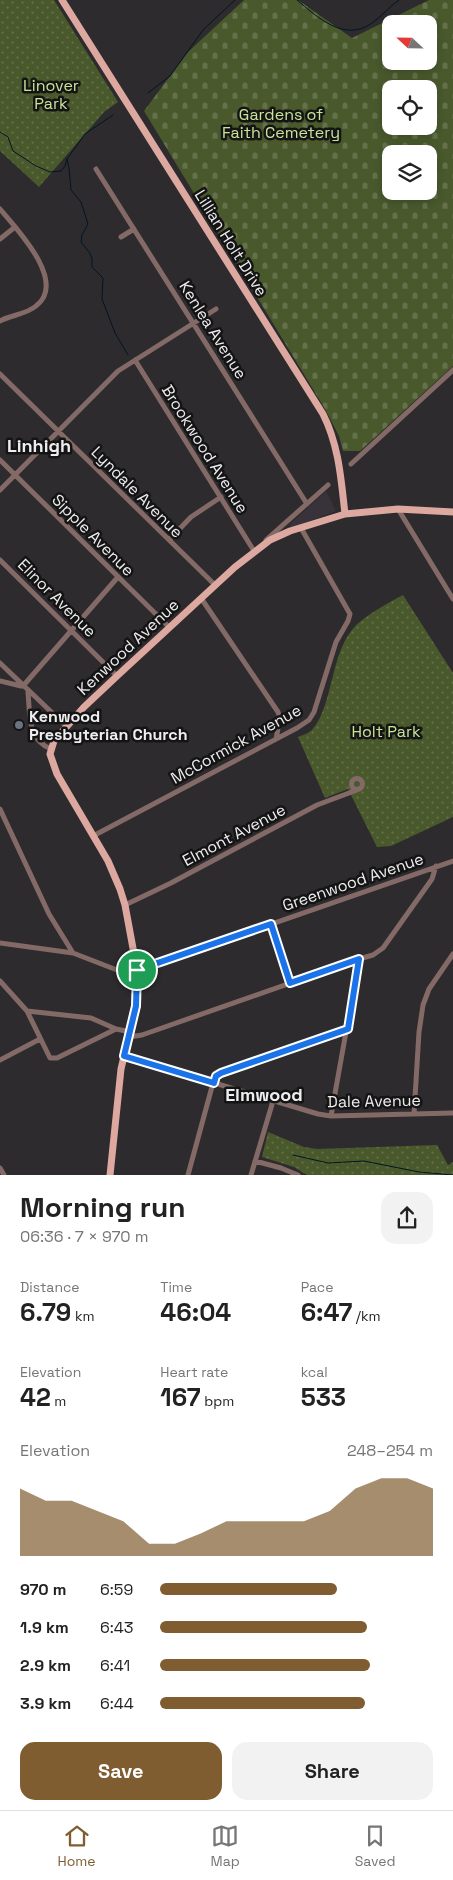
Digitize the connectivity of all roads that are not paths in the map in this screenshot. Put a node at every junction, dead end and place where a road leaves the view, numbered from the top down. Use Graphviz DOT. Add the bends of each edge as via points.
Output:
graph roads {
  1 [pos="62,0"];
  2 [pos="96,169"];
  3 [pos="0,209"];
  4 [pos="15,227"];
  5 [pos="134,229"];
  6 [pos="121,237"];
  7 [pos="0,239"];
  8 [pos="216,309"];
  9 [pos="0,321"];
  10 [pos="194,322"];
  11 [pos="135,360"];
  12 [pos="453,370"];
  13 [pos="0,374"];
  14 [pos="58,431"];
  15 [pos="0,460"];
  16 [pos="351,464"];
  17 [pos="15,475"];
  18 [pos="328,486"];
  19 [pos="0,490"];
  20 [pos="221,497"];
  21 [pos="307,504"];
  22 [pos="398,509"];
  23 [pos="453,511"];
  24 [pos="345,514"];
  25 [pos="301,528"];
  26 [pos="169,540"];
  27 [pos="262,545"];
  28 [pos="254,551"];
  29 [pos="0,560"];
  30 [pos="118,577"];
  31 [pos="215,585"];
  32 [pos="201,598"];
  33 [pos="453,599"];
  34 [pos="169,627"];
  35 [pos="72,630"];
  36 [pos="0,663"];
  37 [pos="117,676"];
  38 [pos="0,681"];
  39 [pos="23,686"];
  40 [pos="28,691"];
  41 [pos="66,726"];
  42 [pos="276,738"];
  43 [pos="51,749"];
  44 [pos="357,790"];
  45 [pos="0,809"];
  46 [pos="93,836"];
  47 [pos="453,861"];
  48 [pos="436,866"];
  49 [pos="125,905"];
  50 [pos="271,924"];
  51 [pos="0,943"];
  52 [pos="73,953"];
  53 [pos="453,954"];
  54 [pos="359,959"];
  55 [pos="137,970"];
  56 [pos="0,981"];
  57 [pos="290,983"];
  58 [pos="27,1012"];
  59 [pos="348,1029"];
  60 [pos="116,1030"];
  61 [pos="130,1035"];
  62 [pos="40,1040"];
  63 [pos="124,1056"];
  64 [pos="0,1060"];
  65 [pos="214,1083"];
  66 [pos="273,1101"];
  67 [pos="453,1112"];
  68 [pos="414,1114"];
  69 [pos="331,1116"];
  70 [pos="255,1161"];
  71 [pos="0,1168"];
  72 [pos="4,1175"];
  73 [pos="110,1175"];
  74 [pos="188,1175"];
  75 [pos="251,1175"];
  76 [pos="298,1175"];
  1 -- 24 [label="main road, Lillian Holt Drive" via="319,408 337,451"];
  2 -- 5 [label="street, Kenlea Avenue"];
  3 -- 4 [label="street"];
  4 -- 7 [label="street"];
  4 -- 9 [label="street" via="40,263 46,289 37,306"];
  5 -- 6 [label="street"];
  5 -- 10 [label="street, Kenlea Avenue"];
  8 -- 10 [label="street"];
  10 -- 11 [label="street"];
  10 -- 21 [label="street, Kenlea Avenue"];
  11 -- 14 [label="street" via="110,378"];
  11 -- 20 [label="street, Brookwood Avenue"];
  12 -- 16 [label="street"];
  13 -- 14 [label="street, Lyndale Avenue"];
  14 -- 17 [label="street"];
  14 -- 26 [label="street, Lyndale Avenue"];
  15 -- 17 [label="street, Sipple Avenue"];
  17 -- 19 [label="street"];
  17 -- 30 [label="street, Sipple Avenue"];
  18 -- 21 [label="street"];
  20 -- 26 [label="street" via="191,517"];
  20 -- 28 [label="street, Brookwood Avenue"];
  21 -- 27 [label="street"];
  22 -- 23 [label="main road, Kenwood Avenue"];
  22 -- 24 [label="main road, Kenwood Avenue"];
  22 -- 33 [label="street"];
  24 -- 25 [label="main road, Kenwood Avenue"];
  25 -- 27 [label="main road, Kenwood Avenue"];
  25 -- 42 [label="street, McCormick Avenue" via="350,617 336,642 312,717"];
  26 -- 31 [label="street, Lyndale Avenue"];
  27 -- 28 [label="main road, Kenwood Avenue"];
  28 -- 31 [label="main road, Kenwood Avenue"];
  29 -- 35 [label="street, Elinor Avenue"];
  30 -- 34 [label="street, Sipple Avenue"];
  30 -- 35 [label="street"];
  31 -- 32 [label="main road, Kenwood Avenue"];
  32 -- 34 [label="main road, Kenwood Avenue"];
  32 -- 42 [label="street" via="278,712"];
  34 -- 37 [label="main road, Kenwood Avenue"];
  35 -- 37 [label="street, Elinor Avenue"];
  35 -- 39 [label="street"];
  36 -- 39 [label="street"];
  37 -- 41 [label="main road, Kenwood Avenue"];
  38 -- 39 [label="street"];
  39 -- 40 [label="street"];
  40 -- 41 [label="street"];
  40 -- 43 [label="street" via="30,725 43,745"];
  41 -- 43 [label="main road, Kenwood Avenue"];
  42 -- 46 [label="street, McCormick Avenue"];
  43 -- 46 [label="main road" via="50,757 57,774"];
  44 -- 49 [label="street, Elmont Avenue" via="317,805"];
  45 -- 52 [label="street" via="49,914"];
  46 -- 49 [label="main road" via="108,861"];
  47 -- 48 [label="street, Greenwood Avenue"];
  48 -- 50 [label="street, Greenwood Avenue"];
  48 -- 54 [label="street" via="432,879 383,948"];
  49 -- 55 [label="main road"];
  50 -- 55 [label="street, Greenwood Avenue"];
  50 -- 57 [label="street"];
  51 -- 52 [label="street, Greenwood Avenue"];
  52 -- 55 [label="street, Greenwood Avenue" via="111,968"];
  53 -- 68 [label="street" via="429,989 423,1005"];
  54 -- 57 [label="street"];
  54 -- 59 [label="street"];
  55 -- 61 [label="main road" via="136,1006"];
  56 -- 58 [label="street"];
  57 -- 61 [label="street" via="142,1035"];
  58 -- 60 [label="street" via="90,1018"];
  58 -- 62 [label="street"];
  59 -- 65 [label="street" via="221,1073"];
  59 -- 69 [label="street"];
  60 -- 61 [label="street"];
  60 -- 62 [label="street" via="57,1058 50,1058"];
  61 -- 63 [label="main road"];
  62 -- 64 [label="street"];
  63 -- 65 [label="street, Dale Avenue"];
  63 -- 73 [label="main road" via="118,1084"];
  65 -- 66 [label="street, Dale Avenue"];
  65 -- 74 [label="street"];
  66 -- 69 [label="street, Dale Avenue"];
  66 -- 70 [label="street"];
  67 -- 68 [label="street, Dale Avenue"];
  68 -- 69 [label="street, Dale Avenue"];
  70 -- 75 [label="street"];
  70 -- 76 [label="street"];
  71 -- 72 [label="street"];
}
